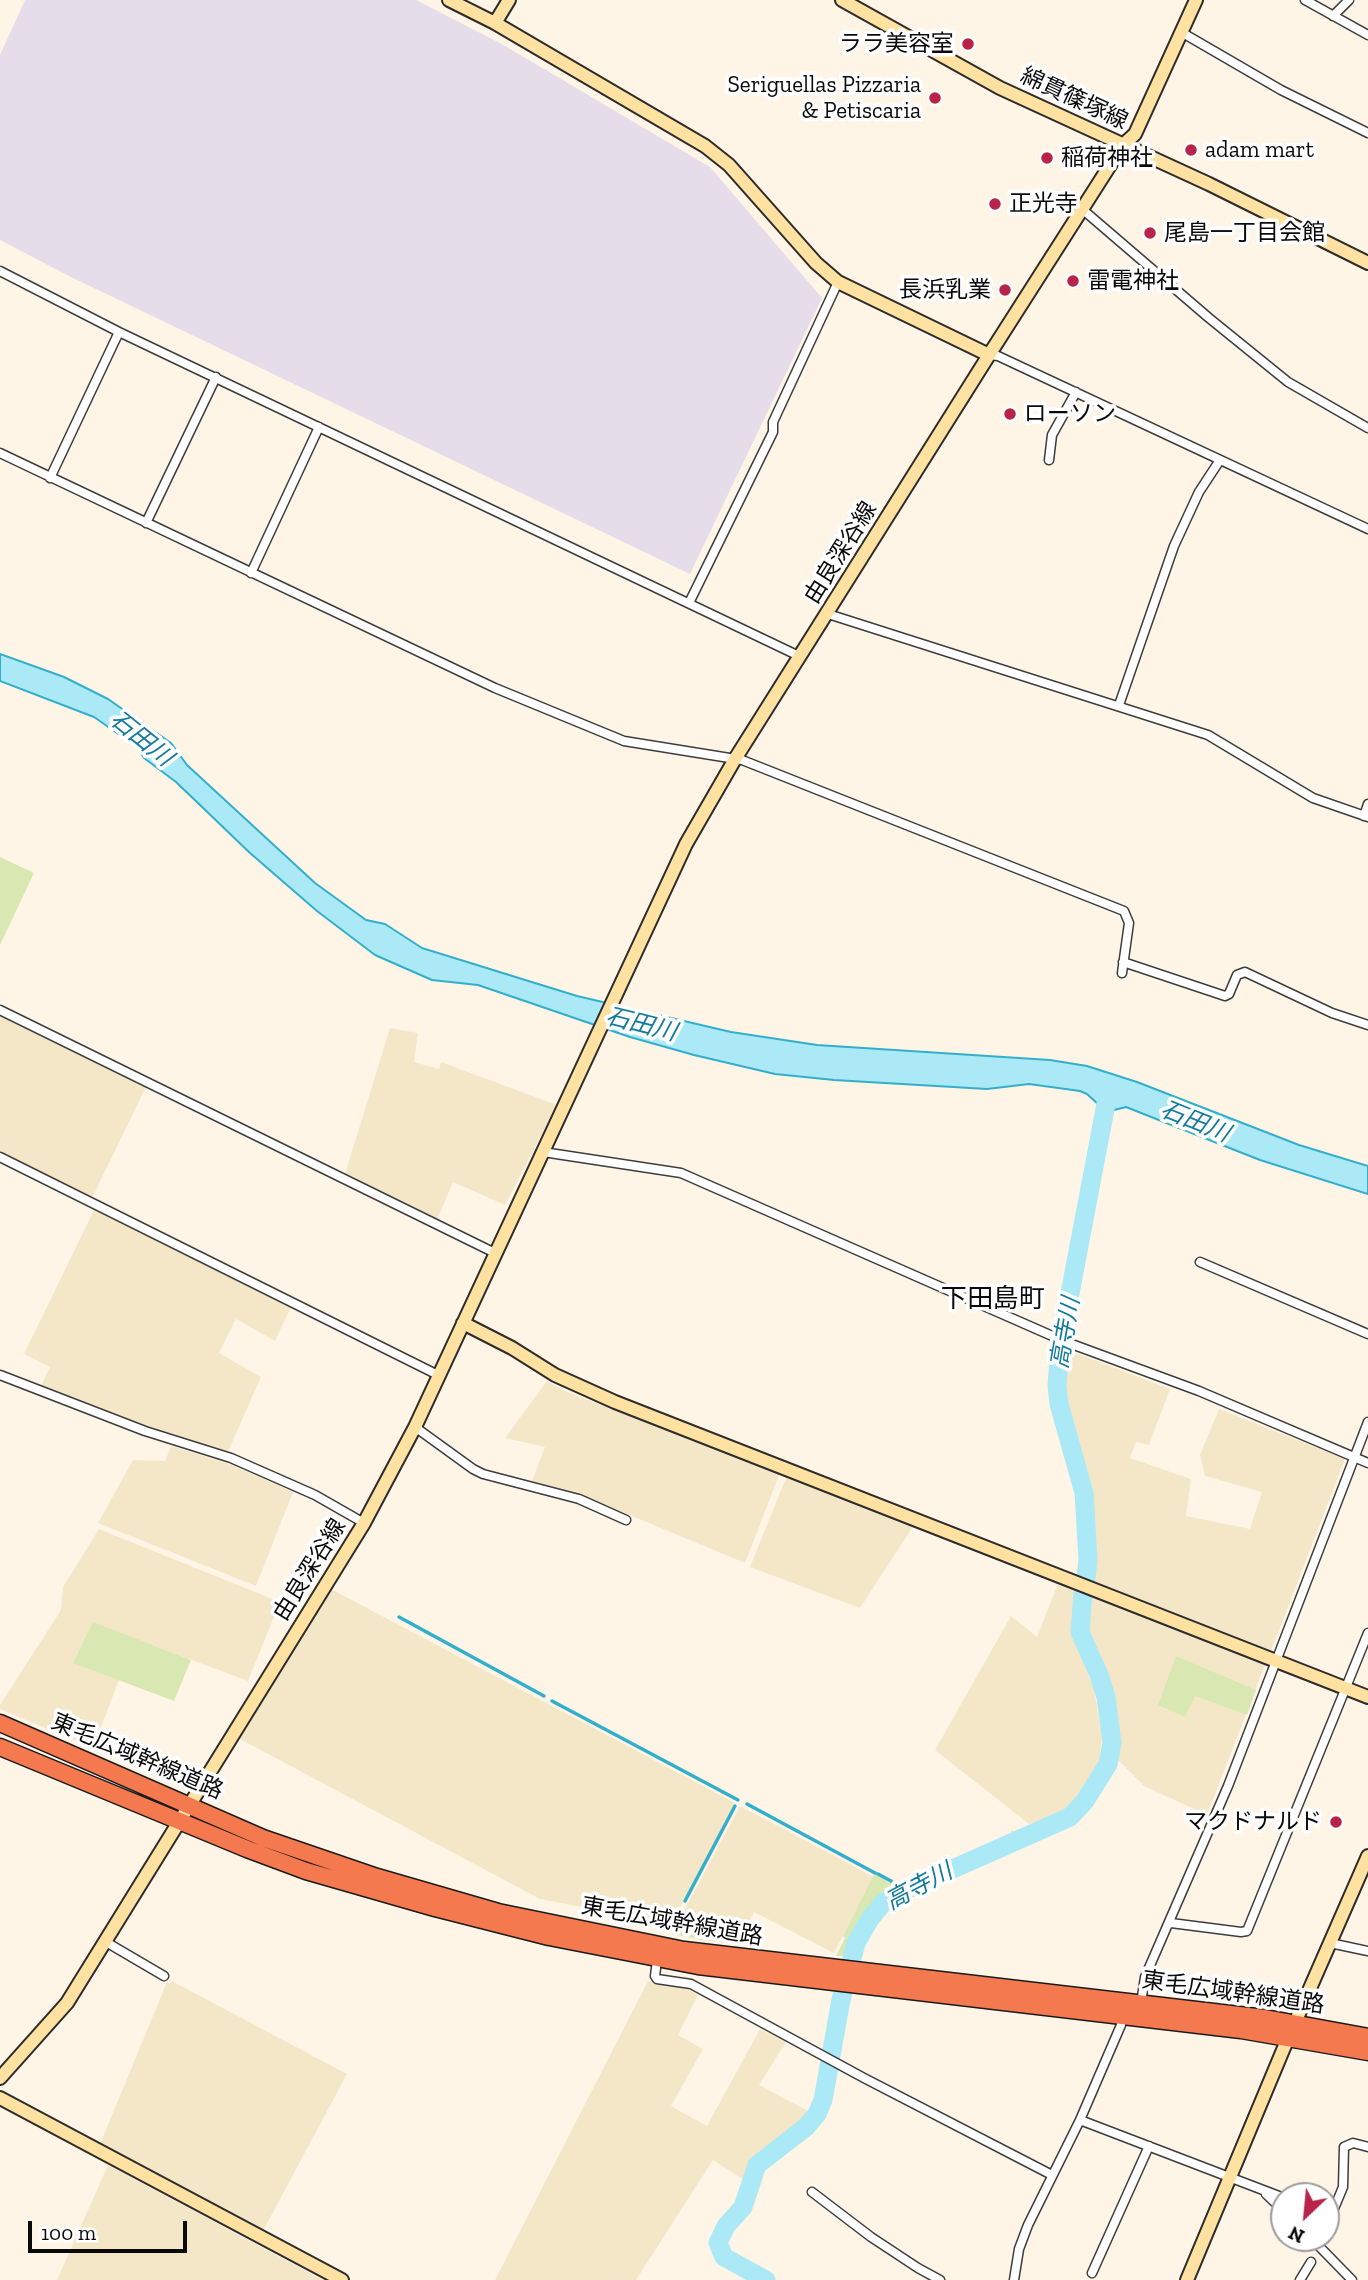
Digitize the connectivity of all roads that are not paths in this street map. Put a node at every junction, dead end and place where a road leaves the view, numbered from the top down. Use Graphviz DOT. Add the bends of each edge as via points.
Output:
graph roads {
  1 [pos="449,0"];
  2 [pos="509,0"];
  3 [pos="842,0"];
  4 [pos="1196,0"];
  5 [pos="1304,0"];
  6 [pos="1349,0"];
  7 [pos="1333,16"];
  8 [pos="495,23"];
  9 [pos="1181,32"];
  10 [pos="1368,35"];
  11 [pos="1368,133"];
  12 [pos="1123,145"];
  13 [pos="1082,209"];
  14 [pos="1368,263"];
  15 [pos="0,271"];
  16 [pos="838,282"];
  17 [pos="119,332"];
  18 [pos="989,355"];
  19 [pos="216,377"];
  20 [pos="1076,392"];
  21 [pos="319,427"];
  22 [pos="1368,428"];
  23 [pos="0,453"];
  24 [pos="1049,460"];
  25 [pos="1220,460"];
  26 [pos="50,478"];
  27 [pos="146,523"];
  28 [pos="1368,529"];
  29 [pos="251,573"];
  30 [pos="689,603"];
  31 [pos="828,614"];
  32 [pos="799,656"];
  33 [pos="1119,705"];
  34 [pos="734,759"];
  35 [pos="1368,804"];
  36 [pos="1366,817"];
  37 [pos="1123,962"];
  38 [pos="1122,973"];
  39 [pos="0,1010"];
  40 [pos="1368,1025"];
  41 [pos="543,1152"];
  42 [pos="0,1157"];
  43 [pos="495,1254"];
  44 [pos="1200,1262"];
  45 [pos="463,1323"];
  46 [pos="1368,1334"];
  47 [pos="0,1375"];
  48 [pos="438,1375"];
  49 [pos="1368,1422"];
  50 [pos="415,1427"];
  51 [pos="1353,1458"];
  52 [pos="1368,1464"];
  53 [pos="626,1520"];
  54 [pos="364,1523"];
  55 [pos="1368,1633"];
  56 [pos="1276,1660"];
  57 [pos="1347,1688"];
  58 [pos="1368,1697"];
  59 [pos="0,1723"];
  60 [pos="0,1747"];
  61 [pos="189,1804"];
  62 [pos="179,1819"];
  63 [pos="1368,1856"];
  64 [pos="1171,1923"];
  65 [pos="106,1942"];
  66 [pos="1330,1943"];
  67 [pos="1368,1951"];
  68 [pos="657,1960"];
  69 [pos="164,1976"];
  70 [pos="836,1976"];
  71 [pos="856,1978"];
  72 [pos="1141,2003"];
  73 [pos="1122,2016"];
  74 [pos="1292,2031"];
  75 [pos="1368,2037"];
  76 [pos="1368,2052"];
  77 [pos="0,2078"];
  78 [pos="0,2098"];
  79 [pos="1080,2120"];
  80 [pos="1149,2146"];
  81 [pos="1368,2147"];
  82 [pos="1052,2175"];
  83 [pos="1229,2177"];
  84 [pos="1262,2190"];
  85 [pos="812,2192"];
  86 [pos="1270,2193"];
  87 [pos="1340,2193"];
  88 [pos="1270,2198"];
  89 [pos="1328,2252"];
  90 [pos="1311,2262"];
  91 [pos="1092,2273"];
  92 [pos="1189,2279"];
  93 [pos="342,2280"];
  94 [pos="940,2280"];
  95 [pos="1014,2280"];
  96 [pos="1300,2280"];
  97 [pos="1352,2280"];
  1 -- 8 [label="main road"];
  2 -- 8 [label="main road"];
  3 -- 12 [label="main road, 綿貫篠塚線" via="1000,88"];
  4 -- 9 [label="main road, 由良深谷線"];
  5 -- 7 [label="street"];
  6 -- 7 [label="street"];
  7 -- 10 [label="street"];
  8 -- 16 [label="main road" via="705,146 729,165"];
  9 -- 11 [label="street" via="1281,90"];
  9 -- 12 [label="main road, 由良深谷線" via="1135,134"];
  12 -- 13 [label="main road, 由良深谷線"];
  12 -- 14 [label="main road, 綿貫篠塚線"];
  13 -- 18 [label="main road, 由良深谷線"];
  13 -- 22 [label="street" via="1287,382"];
  15 -- 17 [label="street"];
  16 -- 18 [label="main road"];
  16 -- 30 [label="street" via="773,422 773,432"];
  17 -- 19 [label="street"];
  17 -- 26 [label="street"];
  18 -- 20 [label="street"];
  18 -- 31 [label="main road, 由良深谷線"];
  19 -- 21 [label="street"];
  19 -- 27 [label="street"];
  20 -- 24 [label="street" via="1052,435"];
  20 -- 25 [label="street"];
  21 -- 29 [label="street"];
  21 -- 30 [label="street"];
  23 -- 26 [label="street"];
  25 -- 28 [label="street"];
  25 -- 33 [label="street" via="1174,546"];
  26 -- 27 [label="street"];
  27 -- 29 [label="street"];
  29 -- 34 [label="street" via="495,688 624,741"];
  30 -- 32 [label="street"];
  31 -- 32 [label="main road, 由良深谷線"];
  31 -- 33 [label="street"];
  32 -- 34 [label="main road, 由良深谷線"];
  33 -- 36 [label="street" via="1208,734 1313,798"];
  34 -- 37 [label="street" via="1125,911 1129,923"];
  34 -- 41 [label="main road, 由良深谷線" via="685,844"];
  35 -- 36 [label="street"];
  37 -- 38 [label="street"];
  37 -- 40 [label="street" via="1225,996 1237,975 1245,972"];
  39 -- 43 [label="street"];
  41 -- 43 [label="main road, 由良深谷線"];
  41 -- 51 [label="street" via="675,1170 1056,1338 1199,1391"];
  42 -- 48 [label="street"];
  43 -- 45 [label="main road, 由良深谷線"];
  44 -- 46 [label="street"];
  45 -- 48 [label="main road, 由良深谷線"];
  45 -- 56 [label="main road" via="555,1375 615,1402"];
  47 -- 54 [label="street" via="145,1431 231,1458 315,1495"];
  48 -- 50 [label="main road, 由良深谷線"];
  49 -- 51 [label="street"];
  50 -- 53 [label="street" via="483,1474 579,1499"];
  50 -- 54 [label="main road, 由良深谷線"];
  51 -- 52 [label="street"];
  51 -- 56 [label="street"];
  54 -- 61 [label="main road, 由良深谷線"];
  55 -- 57 [label="street"];
  56 -- 57 [label="main road"];
  56 -- 64 [label="street"];
  57 -- 58 [label="main road"];
  57 -- 64 [label="street" via="1247,1931"];
  59 -- 61 [label="highway, 東毛広域幹線道路"];
  60 -- 62 [label="highway, 東毛広域幹線道路"];
  61 -- 62 [label="main road, 由良深谷線"];
  61 -- 70 [label="highway, 東毛広域幹線道路" via="312,1856 498,1912"];
  62 -- 65 [label="main road, 由良深谷線"];
  62 -- 68 [label="highway, 東毛広域幹線道路" via="282,1862 370,1890 494,1924"];
  63 -- 66 [label="main road"];
  64 -- 72 [label="street" via="1146,1978"];
  65 -- 69 [label="street"];
  65 -- 77 [label="main road, 由良深谷線" via="67,2003"];
  66 -- 67 [label="street"];
  66 -- 74 [label="main road"];
  68 -- 70 [label="highway, 東毛広域幹線道路"];
  68 -- 82 [label="street" via="657,1979 691,1984"];
  70 -- 71 [label="highway, 東毛広域幹線道路"];
  71 -- 72 [label="highway, 東毛広域幹線道路"];
  71 -- 73 [label="highway, 東毛広域幹線道路"];
  72 -- 74 [label="highway, 東毛広域幹線道路"];
  73 -- 74 [label="highway, 東毛広域幹線道路"];
  73 -- 79 [label="street"];
  74 -- 75 [label="highway, 東毛広域幹線道路"];
  74 -- 76 [label="highway, 東毛広域幹線道路"];
  74 -- 83 [label="main road"];
  78 -- 93 [label="main road"];
  79 -- 80 [label="street"];
  79 -- 82 [label="street"];
  80 -- 83 [label="street"];
  80 -- 91 [label="street"];
  81 -- 87 [label="street" via="1353,2143 1345,2147"];
  82 -- 95 [label="street" via="1019,2249"];
  83 -- 84 [label="street"];
  83 -- 92 [label="main road"];
  84 -- 86 [label="street"];
  84 -- 88 [label="street"];
  85 -- 94 [label="street"];
  89 -- 97 [label="street"];
  90 -- 96 [label="street"];
}
